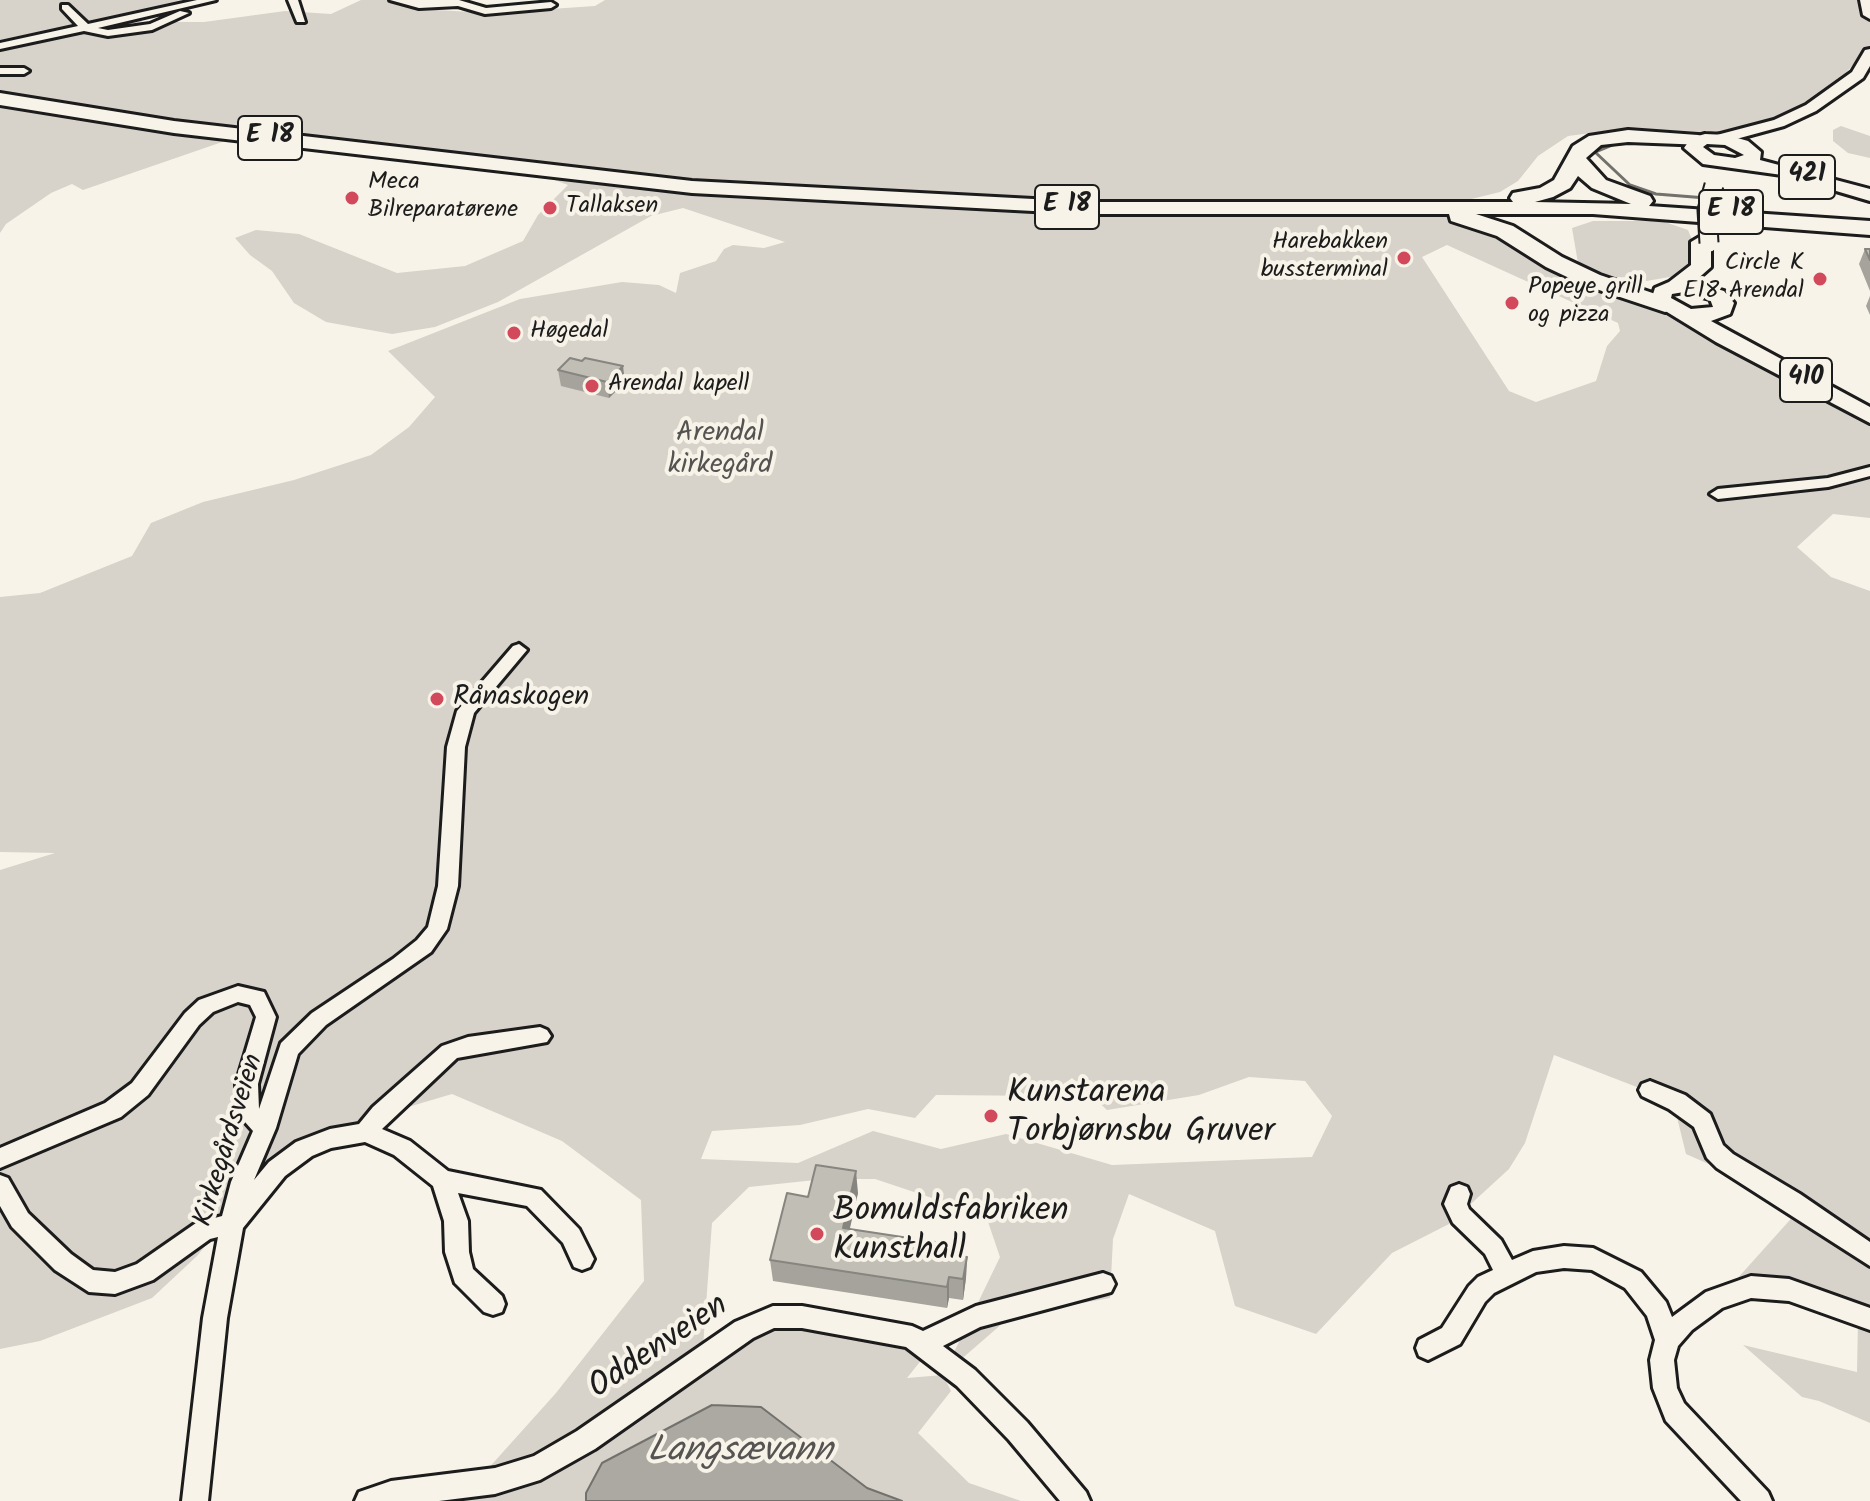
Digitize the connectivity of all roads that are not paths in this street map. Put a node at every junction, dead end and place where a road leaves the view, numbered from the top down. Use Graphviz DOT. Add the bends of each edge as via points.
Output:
graph roads {
  1 [pos="211,0"];
  2 [pos="293,0"];
  3 [pos="395,0"];
  4 [pos="1867,0"];
  5 [pos="551,5"];
  6 [pos="65,7"];
  7 [pos="190,10"];
  8 [pos="1870,15"];
  9 [pos="301,20"];
  10 [pos="86,28"];
  11 [pos="0,46"];
  12 [pos="1870,53"];
  13 [pos="0,71"];
  14 [pos="24,71"];
  15 [pos="0,96"];
  16 [pos="1760,128"];
  17 [pos="1704,147"];
  18 [pos="1743,156"];
  19 [pos="1577,159"];
  20 [pos="1710,185"];
  21 [pos="1870,194"];
  22 [pos="1420,201"];
  23 [pos="1328,208"];
  24 [pos="1733,214"];
  25 [pos="1870,226"];
  26 [pos="1705,242"];
  27 [pos="1569,269"];
  28 [pos="1710,292"];
  29 [pos="1669,293"];
  30 [pos="1719,313"];
  31 [pos="1689,315"];
  32 [pos="1742,346"];
  33 [pos="1870,416"];
  34 [pos="1870,471"];
  35 [pos="1718,494"];
  36 [pos="519,650"];
  37 [pos="540,1036"];
  38 [pos="1650,1090"];
  39 [pos="265,1128"];
  40 [pos="366,1132"];
  41 [pos="0,1158"];
  42 [pos="442,1180"];
  43 [pos="0,1185"];
  44 [pos="1459,1194"];
  45 [pos="232,1224"];
  46 [pos="1870,1255"];
  47 [pos="582,1259"];
  48 [pos="1507,1274"];
  49 [pos="1103,1284"];
  50 [pos="493,1304"];
  51 [pos="1870,1319"];
  52 [pos="1667,1340"];
  53 [pos="921,1344"];
  54 [pos="1428,1348"];
  55 [pos="195,1501"];
  56 [pos="368,1501"];
  57 [pos="1077,1501"];
  58 [pos="1759,1501"];
  1 -- 10 [label="street"];
  2 -- 9 [label="street"];
  3 -- 5 [label="street" via="459,3 485,11"];
  4 -- 8 [label="main road"];
  6 -- 10 [label="street"];
  7 -- 10 [label="street" via="152,27 108,33"];
  10 -- 11 [label="street"];
  12 -- 16 [label="main road" via="1843,88 1797,116"];
  13 -- 14 [label="street"];
  15 -- 22 [label="highway, E 18" via="460,155 821,191 1088,203"];
  15 -- 23 [label="highway, E 18" via="190,129 692,187 1011,206"];
  16 -- 17 [label="main road"];
  16 -- 18 [label="main road" via="1748,138"];
  17 -- 18 [label="main road"];
  17 -- 19 [label="highway, E 18" via="1617,136 1596,140"];
  17 -- 20 [label="main road, 410"];
  18 -- 20 [label="main road"];
  18 -- 21 [label="main road, 421"];
  19 -- 22 [label="highway, E 18" via="1563,184 1546,193 1516,199"];
  19 -- 24 [label="highway, E 18" via="1590,178 1624,196"];
  20 -- 26 [label="main road, 410, bridge"];
  22 -- 24 [label="highway, E 18"];
  23 -- 24 [label="highway, E 18"];
  23 -- 27 [label="highway, E 18" via="1468,217 1505,231"];
  24 -- 25 [label="highway, E 18"];
  24 -- 27 [label="highway, E 18" via="1571,219 1554,227 1546,239"];
  26 -- 28 [label="main road, 410"];
  26 -- 29 [label="main road, 410" via="1701,267"];
  27 -- 29 [label="highway, E 18" via="1605,284"];
  28 -- 29 [label="main road"];
  28 -- 30 [label="main road, 410" via="1724,303"];
  29 -- 31 [label="main road, 410"];
  30 -- 31 [label="main road, 410"];
  30 -- 32 [label="main road, 410"];
  31 -- 32 [label="main road, 410"];
  32 -- 33 [label="main road, 410"];
  34 -- 35 [label="street" via="1828,482"];
  36 -- 39 [label="street, Kirkegårdsveien" via="466,711 456,747 446,905 437,929 400,965 300,1036 281,1070"];
  37 -- 40 [label="street" via="450,1052"];
  38 -- 46 [label="street" via="1702,1121 1725,1161"];
  39 -- 41 [label="street" via="248,1113 247,1084 266,1017 257,998 238,994 206,1006 140,1089 113,1110"];
  39 -- 45 [label="street, Kirkegårdsveien" via="242,1182"];
  40 -- 42 [label="street" via="402,1148"];
  40 -- 45 [label="street" via="330,1139 294,1155"];
  42 -- 47 [label="street" via="533,1197 571,1236"];
  42 -- 50 [label="street" via="456,1221 463,1275"];
  43 -- 45 [label="street" via="20,1220 89,1281 131,1279 204,1230"];
  44 -- 48 [label="street" via="1455,1204 1461,1216 1493,1247"];
  45 -- 55 [label="street, Kirkegårdsveien" via="215,1318"];
  48 -- 52 [label="street" via="1533,1262 1593,1259 1633,1280 1657,1310"];
  48 -- 54 [label="street" via="1477,1294 1451,1336"];
  49 -- 53 [label="street" via="976,1317"];
  51 -- 52 [label="street" via="1789,1290 1751,1287 1714,1300"];
  52 -- 58 [label="street" via="1662,1360 1665,1388 1675,1412"];
  53 -- 56 [label="street, Oddenveien" via="897,1332 773,1317 744,1330 540,1467 495,1481"];
  53 -- 57 [label="street, Oddenveien" via="966,1378"];
}
